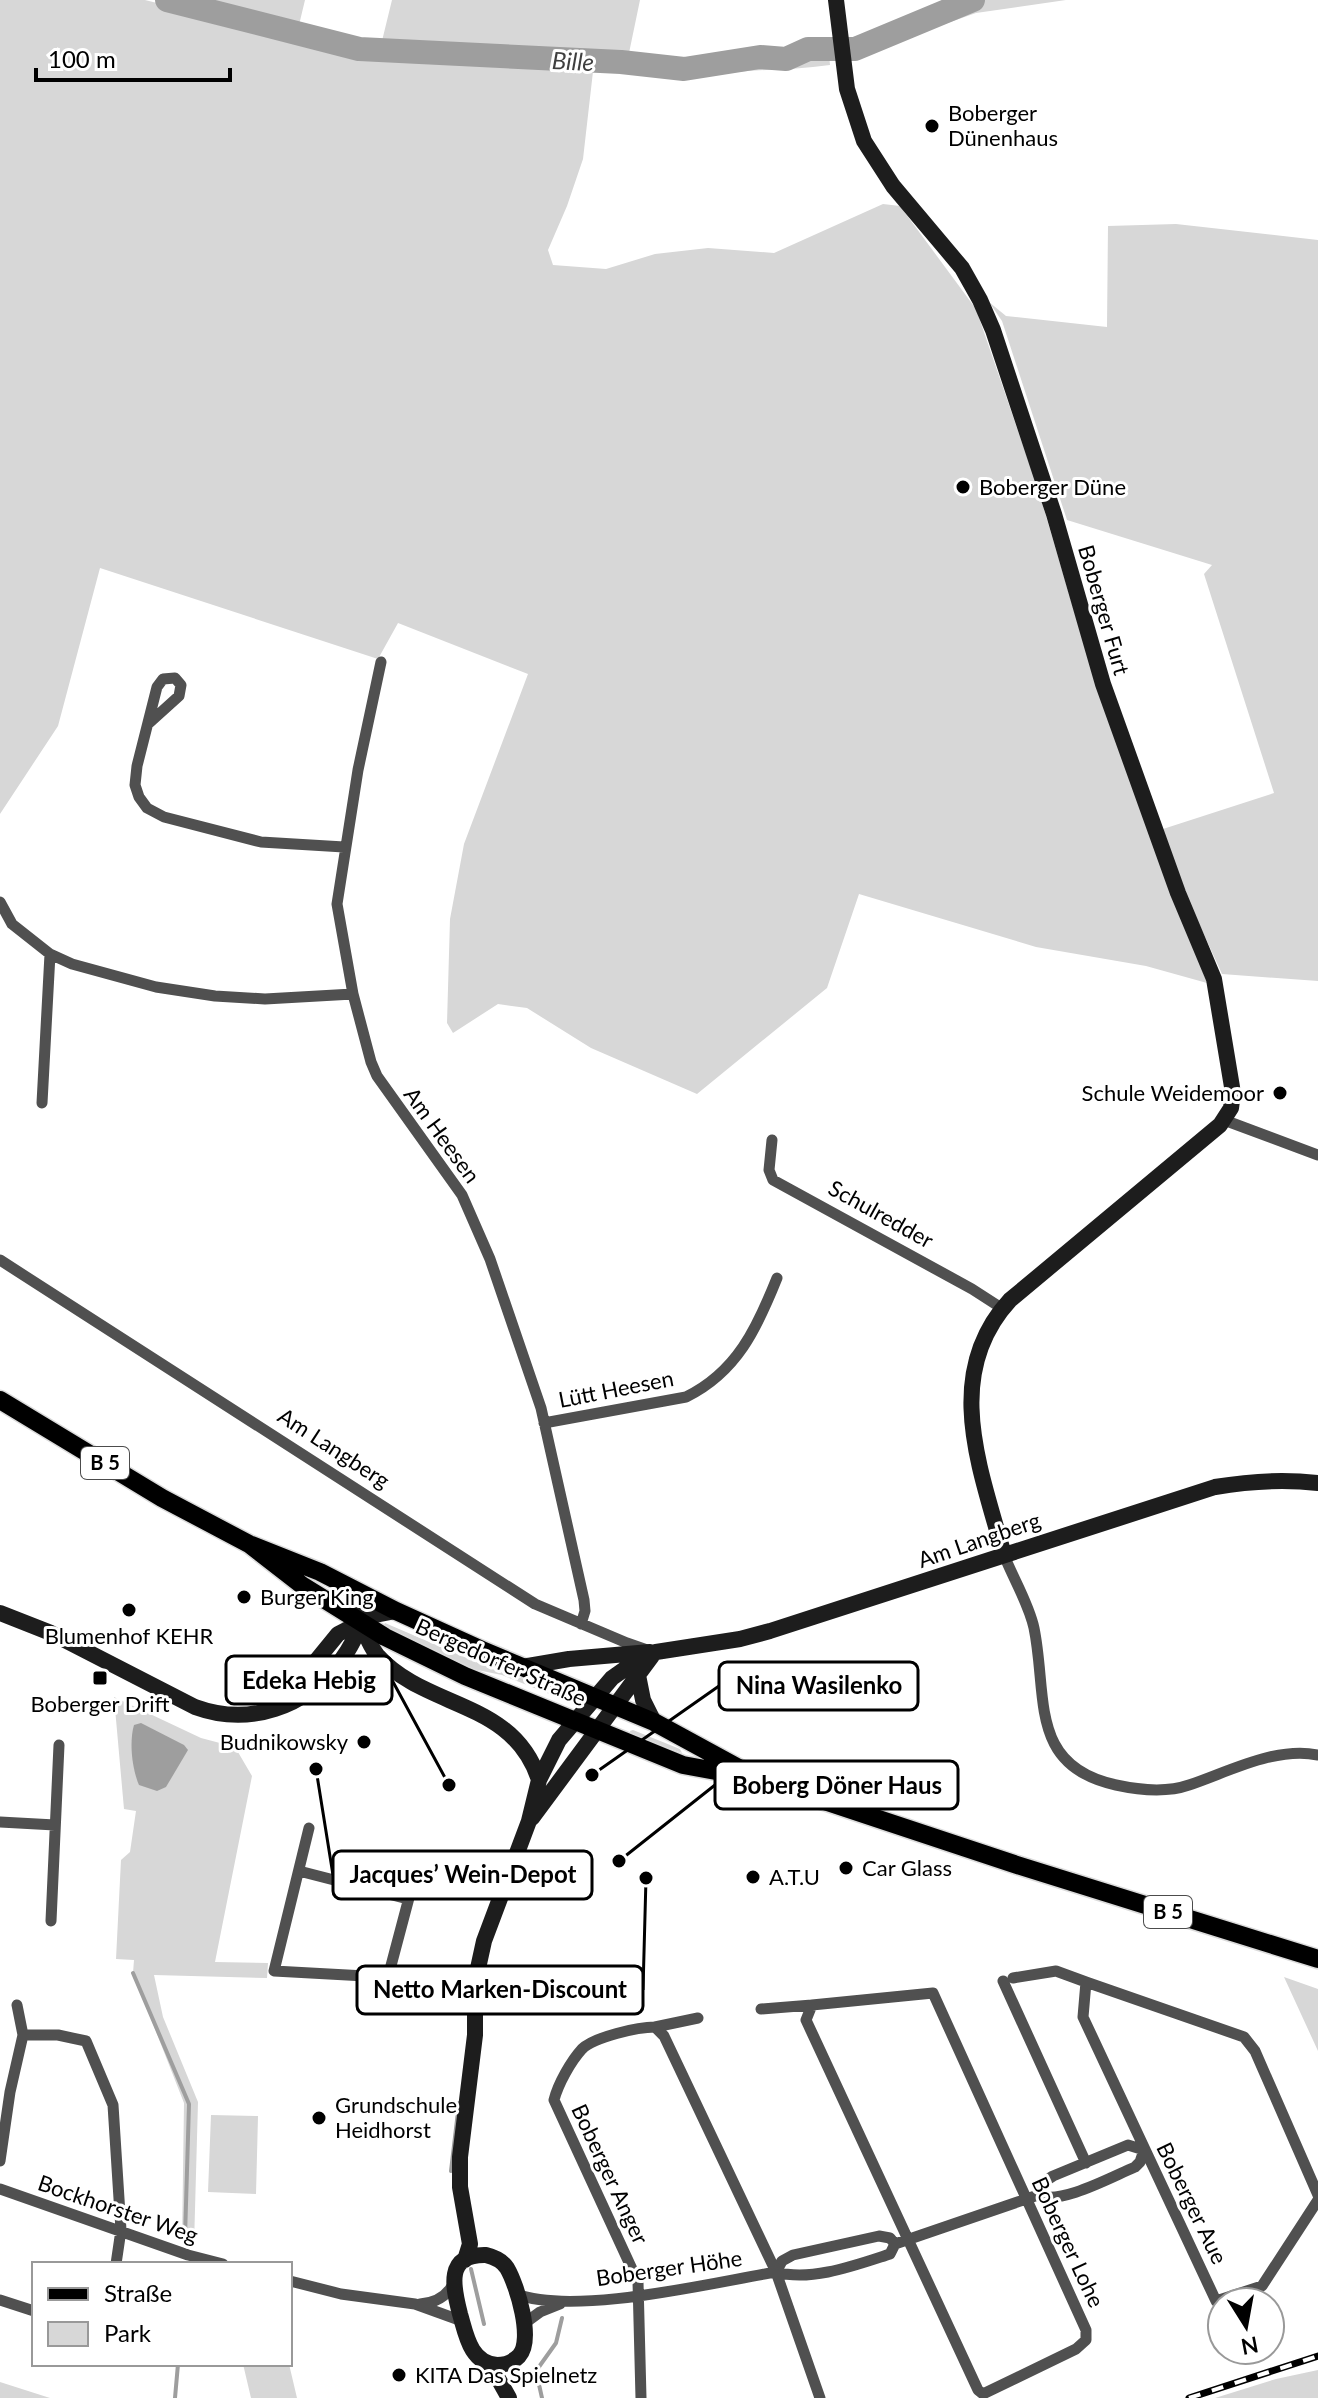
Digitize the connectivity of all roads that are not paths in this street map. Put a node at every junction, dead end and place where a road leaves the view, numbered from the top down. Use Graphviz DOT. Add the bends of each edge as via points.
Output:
graph roads {
  1 [pos="836,0"];
  2 [pos="381,662"];
  3 [pos="148,724"];
  4 [pos="344,847"];
  5 [pos="0,902"];
  6 [pos="50,954"];
  7 [pos="353,994"];
  8 [pos="42,1103"];
  9 [pos="1224,1120"];
  10 [pos="772,1140"];
  11 [pos="1318,1155"];
  12 [pos="0,1260"];
  13 [pos="777,1278"];
  14 [pos="1003,1309"];
  15 [pos="0,1400"];
  16 [pos="544,1423"];
  17 [pos="1318,1483"];
  18 [pos="249,1544"];
  19 [pos="1004,1555"];
  20 [pos="356,1592"];
  21 [pos="396,1611"];
  22 [pos="0,1613"];
  23 [pos="360,1622"];
  24 [pos="581,1624"];
  25 [pos="656,1652"];
  26 [pos="522,1667"];
  27 [pos="638,1675"];
  28 [pos="596,1698"];
  29 [pos="615,1706"];
  30 [pos="575,1721"];
  31 [pos="654,1722"];
  32 [pos="597,1730"];
  33 [pos="59,1745"];
  34 [pos="1318,1755"];
  35 [pos="755,1778"];
  36 [pos="539,1780"];
  37 [pos="529,1821"];
  38 [pos="0,1822"];
  39 [pos="55,1825"];
  40 [pos="309,1828"];
  41 [pos="419,1860"];
  42 [pos="299,1871"];
  43 [pos="408,1899"];
  44 [pos="51,1921"];
  45 [pos="1318,1959"];
  46 [pos="388,1977"];
  47 [pos="475,1982"];
  48 [pos="1086,1982"];
  49 [pos="17,2005"];
  50 [pos="812,2005"];
  51 [pos="761,2009"];
  52 [pos="698,2018"];
  53 [pos="655,2027"];
  54 [pos="23,2035"];
  55 [pos="1144,2150"];
  56 [pos="0,2161"];
  57 [pos="1086,2163"];
  58 [pos="0,2189"];
  59 [pos="1038,2195"];
  60 [pos="1318,2197"];
  61 [pos="1026,2201"];
  62 [pos="467,2213"];
  63 [pos="121,2230"];
  64 [pos="901,2242"];
  65 [pos="493,2257"];
  66 [pos="465,2260"];
  67 [pos="116,2262"];
  68 [pos="215,2262"];
  69 [pos="776,2272"];
  70 [pos="292,2282"];
  71 [pos="452,2286"];
  72 [pos="516,2294"];
  73 [pos="639,2295"];
  74 [pos="0,2300"];
  75 [pos="569,2302"];
  76 [pos="415,2304"];
  77 [pos="32,2310"];
  78 [pos="462,2321"];
  79 [pos="525,2323"];
  80 [pos="513,2360"];
  81 [pos="490,2364"];
  82 [pos="511,2398"];
  83 [pos="641,2398"];
  84 [pos="820,2398"];
  1 -- 9 [label="street, Boberger Furt" via="851,109 864,141 893,186 962,268 993,330 1103,684 1214,979 1233,1093"];
  2 -- 4 [label="street, Am Heesen"];
  3 -- 4 [label="street" via="135,785 143,803 156,813 261,842"];
  4 -- 7 [label="street, Am Heesen" via="337,904"];
  5 -- 6 [label="street" via="12,924"];
  6 -- 7 [label="street" via="156,987 215,996 309,999"];
  6 -- 8 [label="street"];
  7 -- 16 [label="street, Am Heesen" via="377,1076 470,1210 532,1375"];
  9 -- 11 [label="street"];
  9 -- 14 [label="street"];
  10 -- 14 [label="street, Schulredder" via="773,1180"];
  12 -- 24 [label="street, Am Langberg" via="535,1604"];
  13 -- 16 [label="street, Lütt Heesen" via="731,1365 707,1386 686,1397"];
  14 -- 19 [label="street" via="988,1327 978,1353 971,1412 974,1445"];
  15 -- 18 [label="main road, Bergedorfer Straße / B 5"];
  16 -- 24 [label="street, Am Heesen" via="584,1600"];
  17 -- 19 [label="street, Am Langberg" via="1288,1479 1215,1487"];
  18 -- 20 [label="main road, Bergedorfer Straße / B 5"];
  18 -- 23 [label="main road, Bergedorfer Straße / B 5"];
  19 -- 25 [label="street, Am Langberg" via="770,1631"];
  19 -- 34 [label="street" via="1034,1625 1046,1727 1060,1754 1082,1773 1142,1790 1183,1787 1286,1754"];
  20 -- 21 [label="main road, Bergedorfer Straße / B 5"];
  20 -- 23 [label="street"];
  21 -- 23 [label="street"];
  21 -- 26 [label="main road, Bergedorfer Straße / B 5"];
  22 -- 23 [label="street" via="51,1633 206,1712 229,1715 270,1710 289,1697 338,1634"];
  23 -- 30 [label="main road, Bergedorfer Straße / B 5" via="465,1676"];
  23 -- 36 [label="street" via="375,1652 403,1677 502,1727 529,1757"];
  24 -- 25 [label="street, Am Langberg"];
  25 -- 26 [label="street"];
  25 -- 27 [label="street"];
  25 -- 28 [label="street, Am Langberg" via="612,1678"];
  26 -- 28 [label="main road, Bergedorfer Straße / B 5"];
  27 -- 29 [label="street"];
  27 -- 31 [label="street"];
  28 -- 29 [label="main road, Bergedorfer Straße / B 5"];
  28 -- 30 [label="street, Am Langberg"];
  29 -- 31 [label="main road, Bergedorfer Straße / B 5"];
  29 -- 32 [label="street"];
  30 -- 32 [label="main road, Bergedorfer Straße / B 5"];
  30 -- 36 [label="street, Am Langberg"];
  31 -- 35 [label="main road, Bergedorfer Straße / B 5"];
  32 -- 35 [label="main road, Bergedorfer Straße / B 5" via="683,1765"];
  32 -- 37 [label="street"];
  33 -- 39 [label="street"];
  35 -- 45 [label="main road, Bergedorfer Straße / B 5"];
  36 -- 37 [label="street, Am Langberg"];
  37 -- 47 [label="street" via="484,1941"];
  38 -- 39 [label="street"];
  39 -- 44 [label="street"];
  40 -- 42 [label="street"];
  41 -- 43 [label="street"];
  42 -- 43 [label="street"];
  42 -- 46 [label="street" via="274,1971"];
  43 -- 46 [label="street"];
  46 -- 47 [label="street"];
  47 -- 62 [label="street" via="475,2035 460,2157"];
  48 -- 55 [label="street, Boberger Aue" via="1083,2017"];
  48 -- 57 [label="street, Boberger Aue" via="1056,1971 1008,1979"];
  48 -- 60 [label="street, Boberger Aue" via="1244,2037 1255,2051"];
  49 -- 54 [label="street"];
  50 -- 51 [label="street, Boberger Lohe"];
  50 -- 61 [label="street, Boberger Lohe" via="933,1993"];
  50 -- 64 [label="street, Boberger Lohe" via="806,2020"];
  52 -- 53 [label="street, Boberger Anger"];
  53 -- 69 [label="street" via="664,2036"];
  53 -- 73 [label="street, Boberger Anger" via="583,2048 554,2100 638,2282"];
  54 -- 56 [label="street"];
  54 -- 63 [label="street" via="86,2041 113,2105"];
  55 -- 57 [label="street, Boberger Höhe" via="1128,2145"];
  55 -- 59 [label="street, Boberger Höhe" via="1135,2167 1060,2197"];
  55 -- 60 [label="street, Boberger Aue" via="1216,2301 1262,2286"];
  57 -- 59 [label="street, Boberger Höhe" via="1039,2185"];
  58 -- 63 [label="street, Bockhorster Weg"];
  59 -- 61 [label="street, Boberger Höhe"];
  61 -- 64 [label="street, Boberger Höhe"];
  61 -- 64 [label="street, Boberger Lohe" via="1086,2340 993,2391 978,2390"];
  62 -- 65 [label="street"];
  62 -- 66 [label="street" via="470,2244"];
  63 -- 67 [label="street"];
  63 -- 68 [label="street, Bockhorster Weg"];
  64 -- 69 [label="street, Boberger Höhe" via="890,2254 869,2261 809,2275"];
  64 -- 69 [label="street, Boberger Höhe" via="879,2236 793,2255"];
  65 -- 66 [label="street"];
  65 -- 72 [label="street" via="508,2270"];
  66 -- 71 [label="street" via="455,2271"];
  69 -- 73 [label="street, Boberger Höhe"];
  69 -- 84 [label="street"];
  70 -- 76 [label="street"];
  71 -- 76 [label="street" via="436,2301"];
  71 -- 78 [label="street"];
  72 -- 75 [label="street, Boberger Höhe"];
  72 -- 79 [label="street"];
  73 -- 75 [label="street, Boberger Höhe"];
  73 -- 83 [label="street, Boberger Anger"];
  74 -- 77 [label="street"];
  75 -- 79 [label="street, Boberger Höhe"];
  76 -- 78 [label="street"];
  78 -- 81 [label="street" via="473,2352"];
  79 -- 80 [label="street" via="526,2344"];
  80 -- 81 [label="street"];
  80 -- 82 [label="street"];
  81 -- 82 [label="street"];
}
